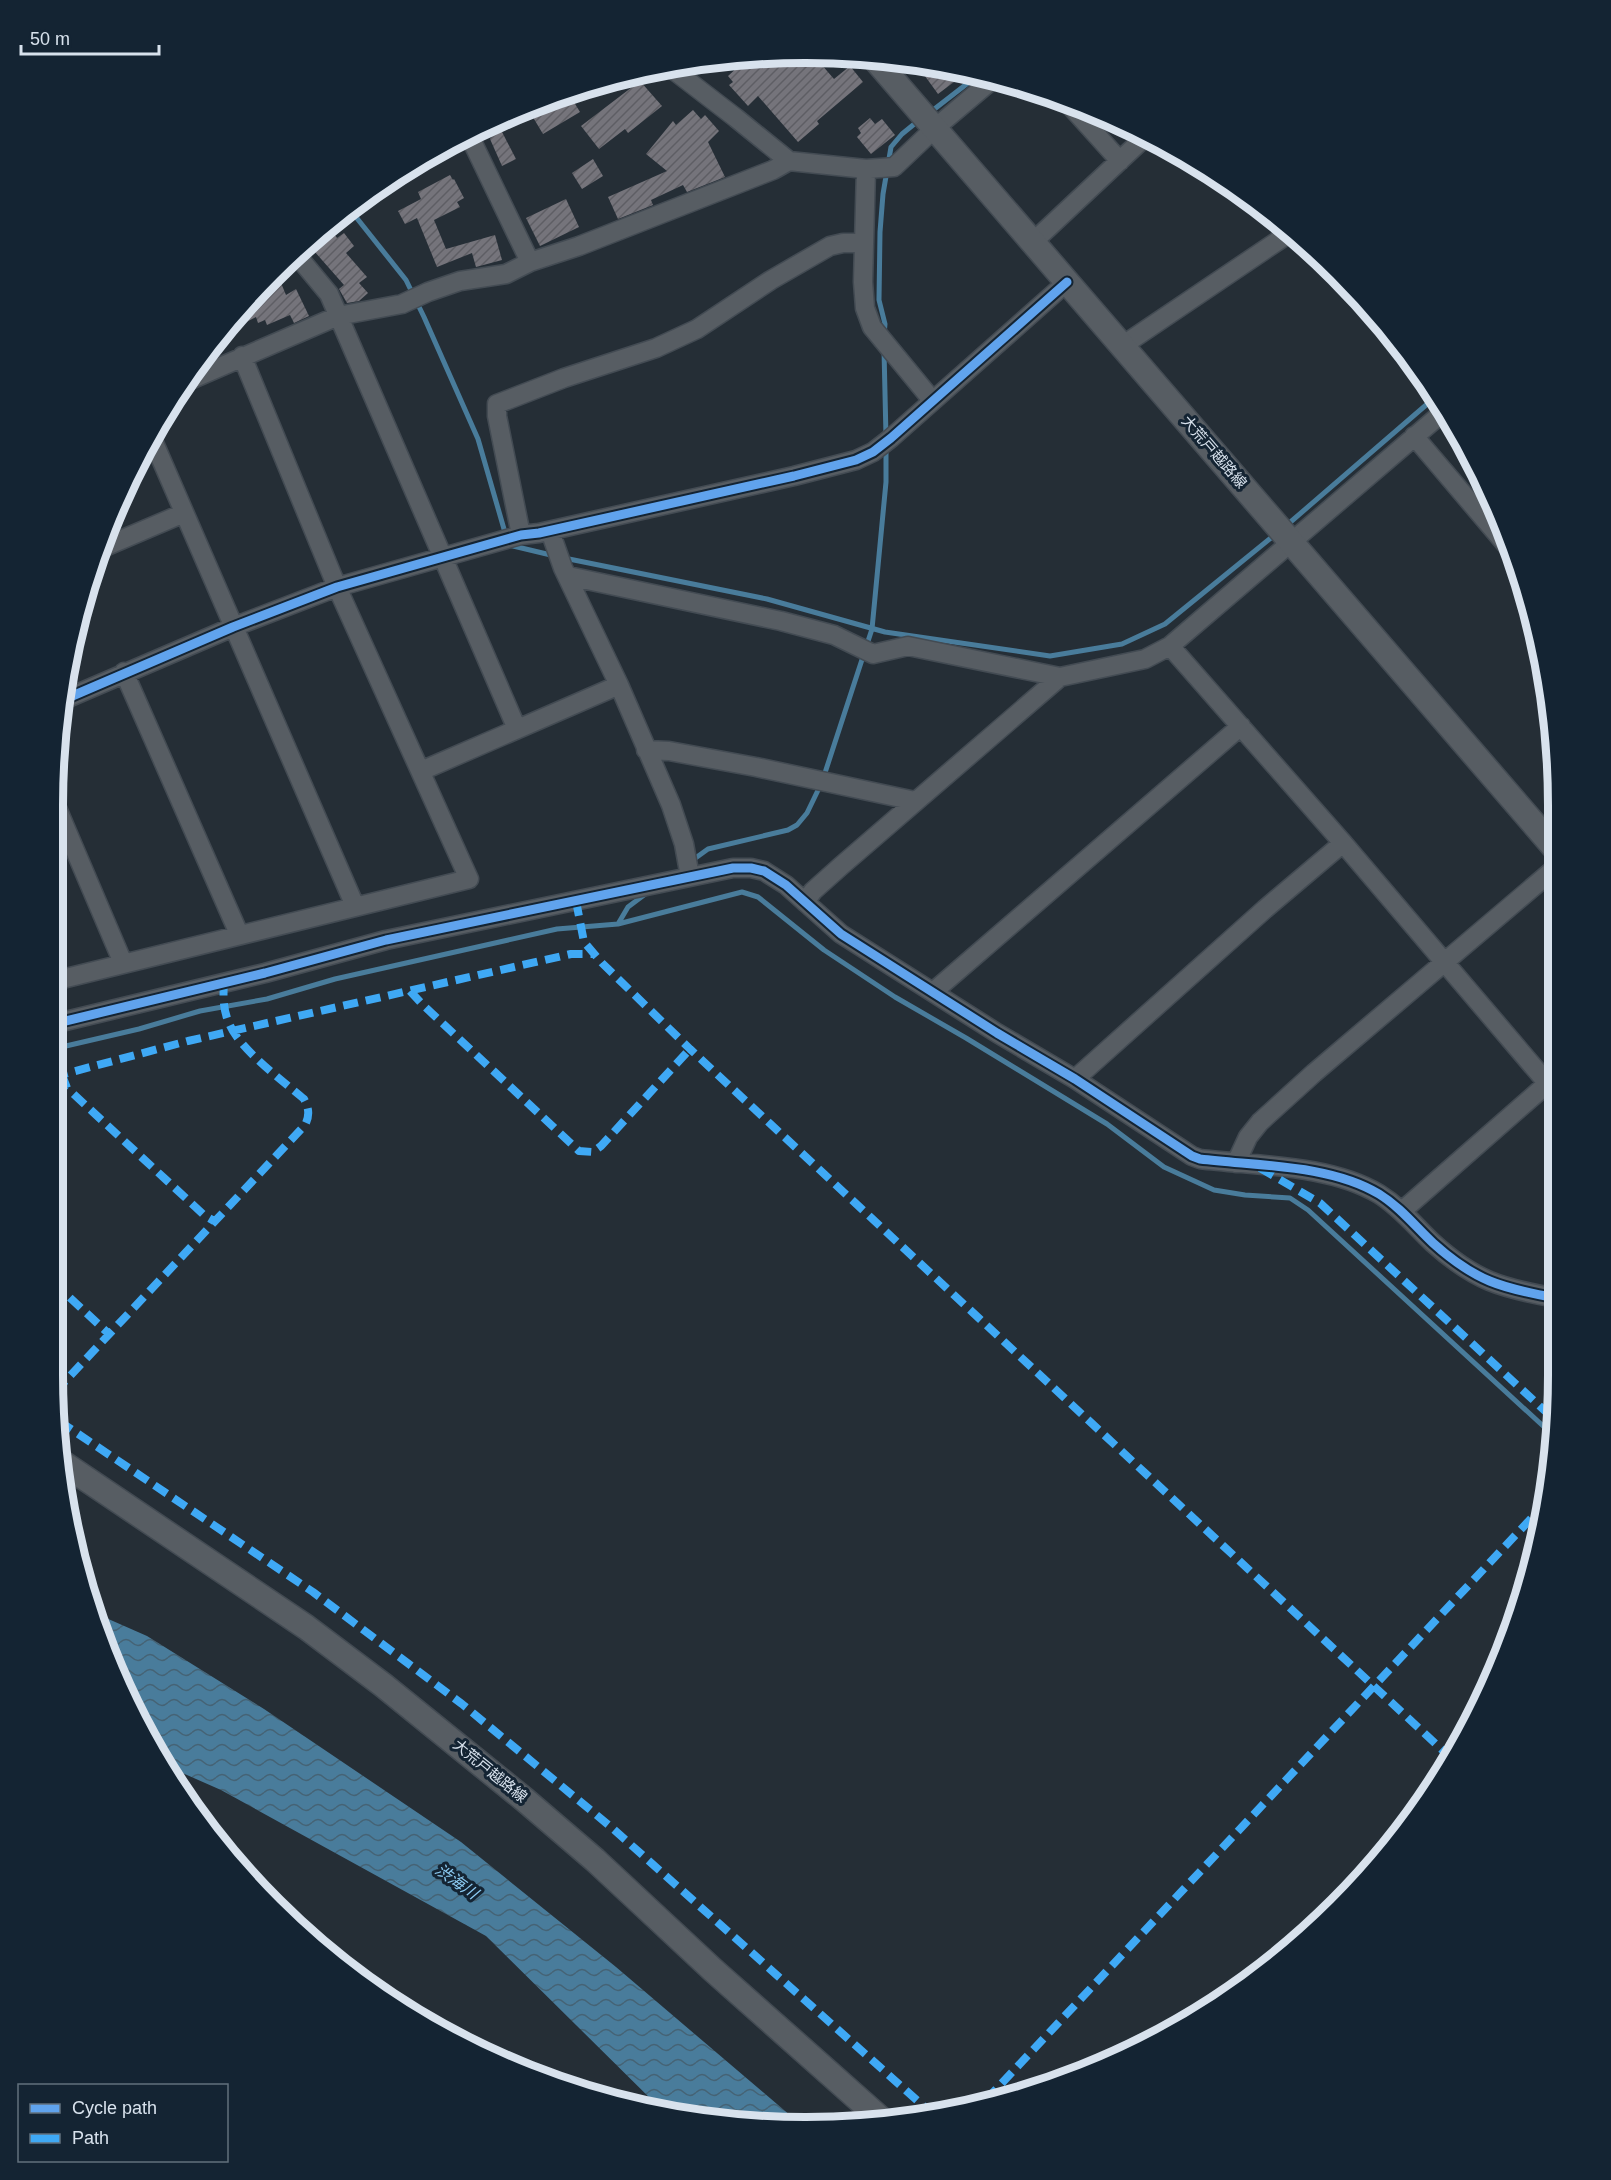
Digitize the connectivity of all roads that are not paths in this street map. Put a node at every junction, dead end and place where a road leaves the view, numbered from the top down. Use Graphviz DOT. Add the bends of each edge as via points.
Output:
graph roads {
  1 [pos="882,67"];
  2 [pos="679,74"];
  3 [pos="986,85"];
  4 [pos="1079,116"];
  5 [pos="934,129"];
  6 [pos="472,142"];
  7 [pos="1139,142"];
  8 [pos="789,161"];
  9 [pos="1120,161"];
  10 [pos="866,169"];
  11 [pos="1283,237"];
  12 [pos="864,243"];
  13 [pos="1032,243"];
  14 [pos="301,260"];
  15 [pos="530,262"];
  16 [pos="1067,282"];
  17 [pos="338,316"];
  18 [pos="1122,346"];
  19 [pos="242,356"];
  20 [pos="201,375"];
  21 [pos="932,400"];
  22 [pos="1438,417"];
  23 [pos="1414,436"];
  24 [pos="156,447"];
  25 [pos="184,513"];
  26 [pos="550,531"];
  27 [pos="1495,532"];
  28 [pos="521,535"];
  29 [pos="1291,541"];
  30 [pos="111,544"];
  31 [pos="443,555"];
  32 [pos="568,576"];
  33 [pos="337,587"];
  34 [pos="233,627"];
  35 [pos="1170,646"];
  36 [pos="124,672"];
  37 [pos="1060,677"];
  38 [pos="619,685"];
  39 [pos="71,696"];
  40 [pos="1241,726"];
  41 [pos="517,729"];
  42 [pos="646,750"];
  43 [pos="421,771"];
  44 [pos="915,801"];
  45 [pos="63,822"];
  46 [pos="1548,840"];
  47 [pos="1343,843"];
  48 [pos="1548,874"];
  49 [pos="690,877"];
  50 [pos="805,902"];
  51 [pos="355,906"];
  52 [pos="238,934"];
  53 [pos="123,963"];
  54 [pos="1444,964"];
  55 [pos="63,979"];
  56 [pos="933,992"];
  57 [pos="63,1022"];
  58 [pos="1075,1079"];
  59 [pos="1548,1085"];
  60 [pos="1548,1090"];
  61 [pos="1236,1163"];
  62 [pos="1402,1211"];
  63 [pos="1548,1296"];
  64 [pos="69,1467"];
  65 [pos="874,2113"];
  1 -- 5 [label="main road, 大荒戸越路線"];
  2 -- 8 [label="street"];
  3 -- 5 [label="street"];
  4 -- 9 [label="street"];
  5 -- 10 [label="street" via="894,167"];
  5 -- 13 [label="main road, 大荒戸越路線"];
  6 -- 15 [label="street"];
  7 -- 9 [label="street"];
  8 -- 10 [label="street"];
  8 -- 15 [label="street" via="590,242"];
  9 -- 13 [label="street"];
  10 -- 12 [label="street"];
  11 -- 18 [label="street"];
  12 -- 21 [label="street" via="865,308 872,327"];
  12 -- 28 [label="street" via="830,246 697,329 656,348 497,404"];
  13 -- 16 [label="main road, 大荒戸越路線"];
  14 -- 17 [label="street" via="329,294"];
  15 -- 17 [label="street" via="506,274 460,281 402,304"];
  16 -- 18 [label="main road, 大荒戸越路線"];
  16 -- 21 [label="street"];
  17 -- 19 [label="street"];
  17 -- 31 [label="street"];
  18 -- 29 [label="main road, 大荒戸越路線"];
  19 -- 20 [label="street"];
  19 -- 33 [label="street"];
  21 -- 26 [label="street" via="891,438 856,460"];
  22 -- 23 [label="street"];
  23 -- 27 [label="street"];
  23 -- 29 [label="street"];
  24 -- 25 [label="street"];
  25 -- 30 [label="street"];
  25 -- 34 [label="street"];
  26 -- 28 [label="street"];
  26 -- 32 [label="street"];
  28 -- 31 [label="street"];
  29 -- 35 [label="street"];
  29 -- 46 [label="main road, 大荒戸越路線"];
  31 -- 33 [label="street"];
  31 -- 41 [label="street"];
  32 -- 37 [label="street" via="781,621 834,635 873,654 908,646"];
  32 -- 38 [label="street"];
  33 -- 34 [label="street"];
  33 -- 43 [label="street"];
  34 -- 36 [label="street"];
  34 -- 51 [label="street"];
  35 -- 37 [label="street" via="1145,659"];
  35 -- 40 [label="street"];
  36 -- 39 [label="street"];
  36 -- 52 [label="street"];
  37 -- 44 [label="street"];
  38 -- 41 [label="street"];
  38 -- 42 [label="street"];
  40 -- 47 [label="street"];
  40 -- 56 [label="street"];
  41 -- 43 [label="street"];
  42 -- 44 [label="street" via="756,767"];
  42 -- 49 [label="street" via="671,805"];
  43 -- 51 [label="street" via="469,879"];
  44 -- 50 [label="street"];
  45 -- 53 [label="street"];
  47 -- 54 [label="street"];
  47 -- 58 [label="street"];
  48 -- 54 [label="street"];
  49 -- 50 [label="street" via="751,868 764,871"];
  49 -- 57 [label="street" via="386,940"];
  50 -- 56 [label="street" via="841,934"];
  51 -- 52 [label="street"];
  52 -- 53 [label="street"];
  53 -- 55 [label="street"];
  54 -- 59 [label="street"];
  54 -- 61 [label="street" via="1260,1122"];
  56 -- 58 [label="street"];
  58 -- 61 [label="street" via="1192,1156"];
  60 -- 62 [label="street"];
  61 -- 62 [label="street" via="1325,1174 1378,1193"];
  62 -- 63 [label="street" via="1431,1241 1479,1277 1496,1285"];
  64 -- 65 [label="main road, 大荒戸越路線" via="306,1627 416,1711 595,1860"];
}
